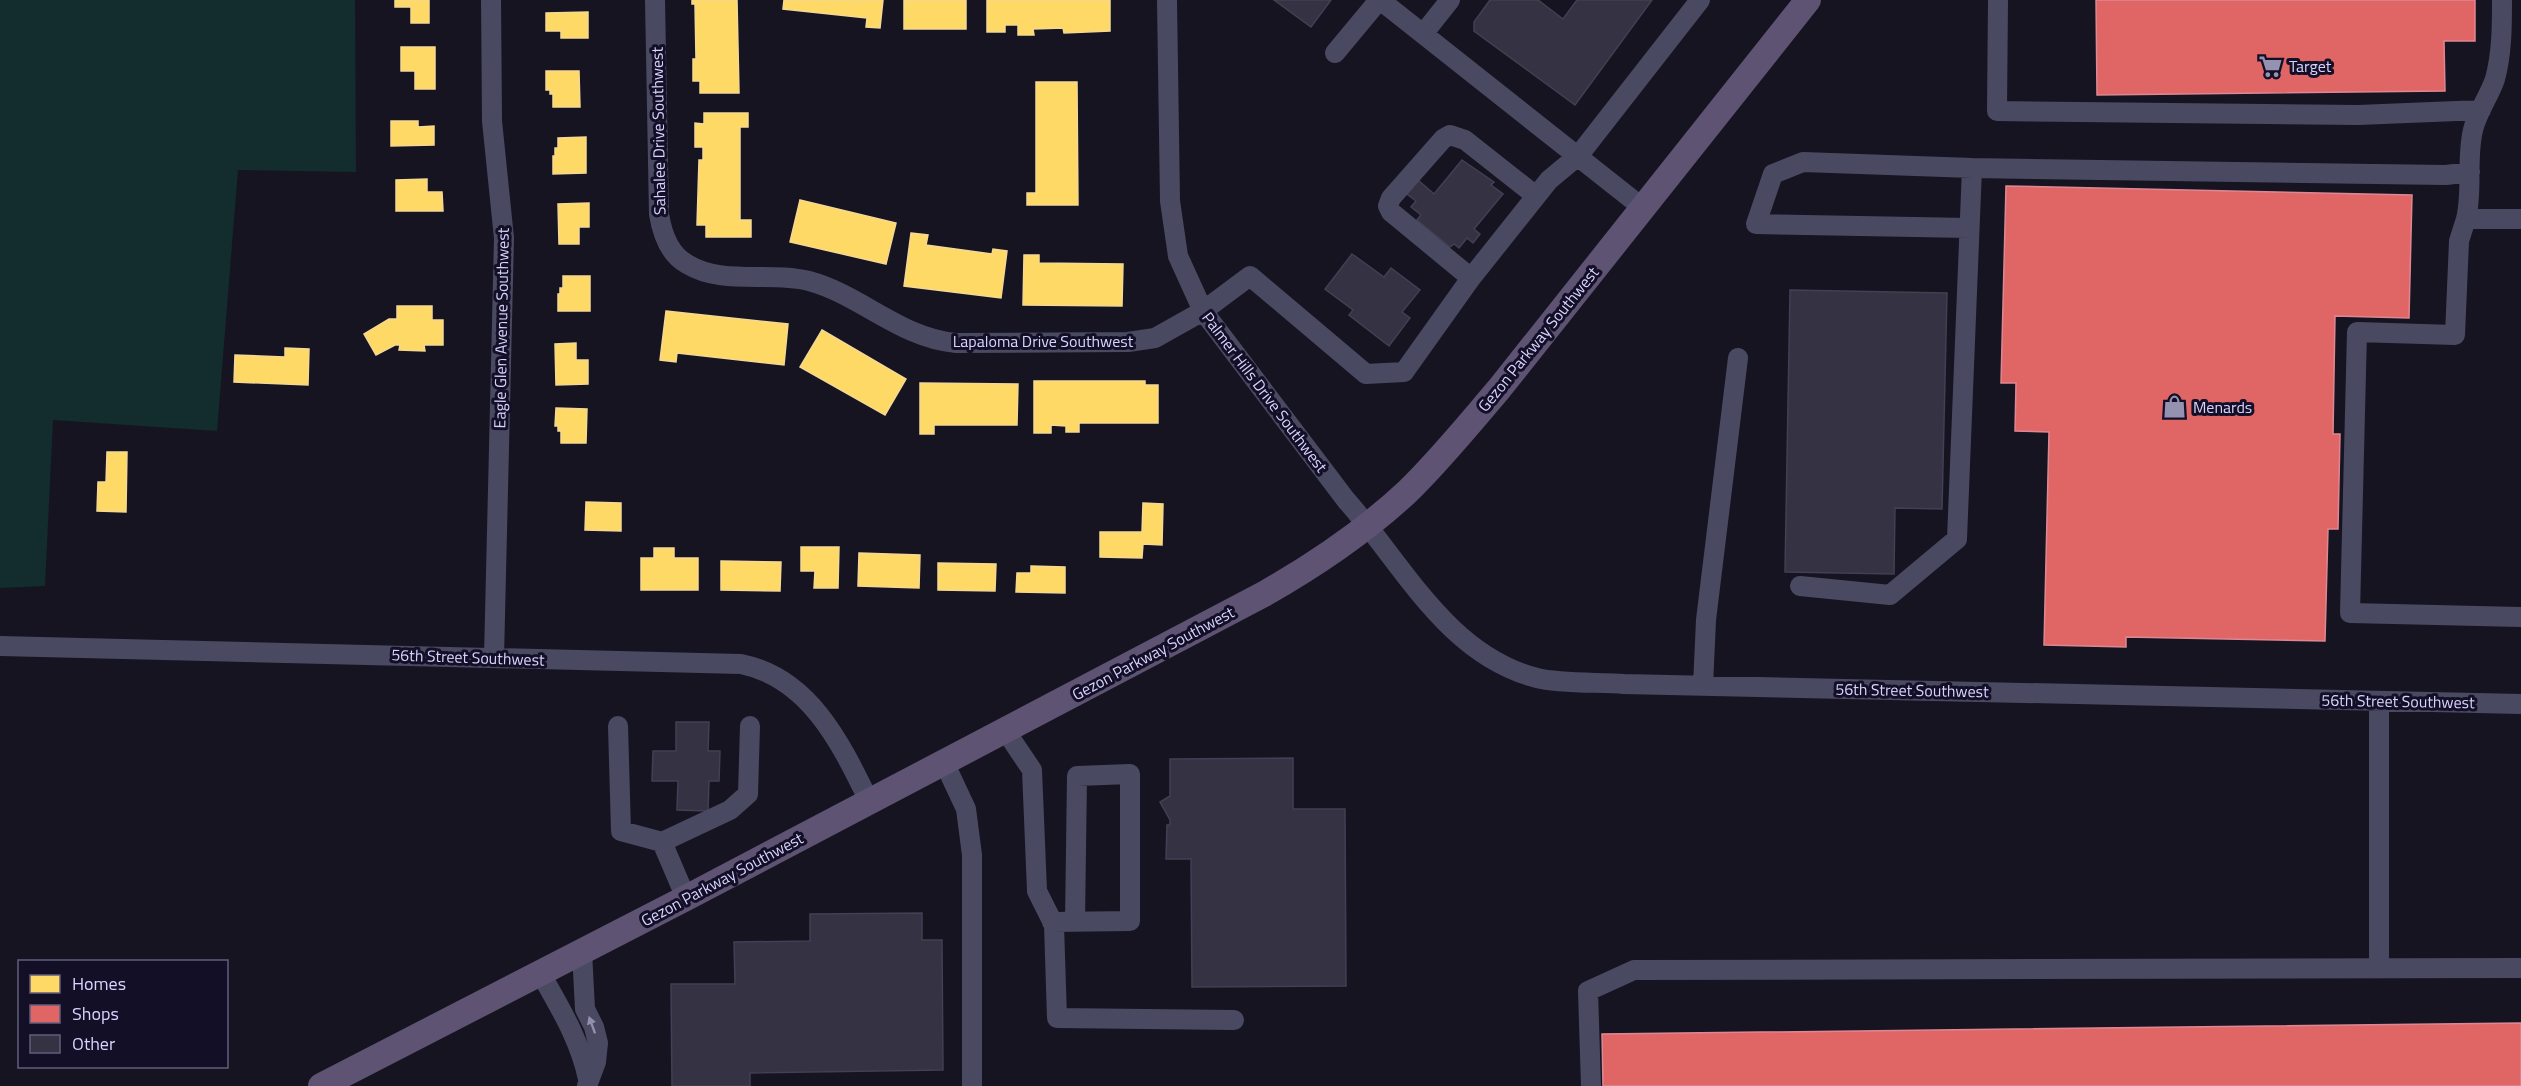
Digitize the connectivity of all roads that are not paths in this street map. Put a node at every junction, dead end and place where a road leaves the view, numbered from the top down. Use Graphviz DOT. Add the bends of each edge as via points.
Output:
graph roads {
  1 [pos="491,0"];
  2 [pos="655,0"];
  3 [pos="1167,0"];
  4 [pos="1380,0"];
  5 [pos="1450,0"];
  6 [pos="1700,0"];
  7 [pos="1808,0"];
  8 [pos="1998,0"];
  9 [pos="2502,0"];
  10 [pos="1423,34"];
  11 [pos="1335,53"];
  12 [pos="2481,110"];
  13 [pos="1579,155"];
  14 [pos="1972,168"];
  15 [pos="2470,172"];
  16 [pos="1536,196"];
  17 [pos="1643,208"];
  18 [pos="2466,219"];
  19 [pos="2521,219"];
  20 [pos="1969,228"];
  21 [pos="678,257"];
  22 [pos="1471,278"];
  23 [pos="1203,311"];
  24 [pos="1738,358"];
  25 [pos="1368,525"];
  26 [pos="1800,586"];
  27 [pos="2521,617"];
  28 [pos="0,646"];
  29 [pos="494,657"];
  30 [pos="1703,686"];
  31 [pos="2379,701"];
  32 [pos="2521,704"];
  33 [pos="618,726"];
  34 [pos="750,726"];
  35 [pos="1005,730"];
  36 [pos="944,762"];
  37 [pos="869,801"];
  38 [pos="662,842"];
  39 [pos="686,898"];
  40 [pos="1075,921"];
  41 [pos="1052,922"];
  42 [pos="582,952"];
  43 [pos="2379,968"];
  44 [pos="2521,968"];
  45 [pos="541,974"];
  46 [pos="1234,1020"];
  47 [pos="588,1084"];
  48 [pos="321,1086"];
  49 [pos="972,1086"];
  50 [pos="1591,1086"];
  1 -- 29 [label="street, Eagle Glen Avenue Southwest" via="492,121 504,238"];
  2 -- 21 [label="street, Sahalee Drive Southwest" via="657,203 663,234"];
  3 -- 23 [label="street, Palmer Hills Drive Southwest" via="1173,231 1178,256"];
  4 -- 10 [label="street"];
  4 -- 11 [label="street"];
  5 -- 10 [label="street"];
  6 -- 13 [label="street"];
  7 -- 17 [label="main road, Gezon Parkway Southwest"];
  8 -- 12 [label="street" via="1997,111 2358,115"];
  9 -- 12 [label="street" via="2500,56"];
  10 -- 13 [label="street"];
  12 -- 15 [label="street" via="2473,130"];
  13 -- 16 [label="street"];
  13 -- 17 [label="street"];
  14 -- 15 [label="street" via="2446,175"];
  14 -- 20 [label="street"];
  14 -- 20 [label="street" via="1803,162 1773,174 1756,224"];
  15 -- 18 [label="street"];
  16 -- 22 [label="street"];
  16 -- 22 [label="street" via="1465,140 1450,135 1391,198 1391,212"];
  17 -- 25 [label="main road, Gezon Parkway Southwest" via="1455,441 1406,493"];
  18 -- 19 [label="street"];
  18 -- 27 [label="street" via="2459,241 2455,335 2357,332 2350,613"];
  20 -- 26 [label="street" via="1957,539 1890,595"];
  21 -- 23 [label="street, Lapaloma Drive Southwest" via="717,275 816,283 905,330 946,342 1143,340 1155,338"];
  22 -- 23 [label="street, Lapaloma Drive Southwest" via="1404,372 1366,374 1250,276"];
  23 -- 25 [label="street, Palmer Hills Drive Southwest"];
  24 -- 30 [label="street" via="1706,620"];
  25 -- 30 [label="street, 56th Street Southwest" via="1455,633 1509,669 1539,679"];
  25 -- 35 [label="main road, Gezon Parkway Southwest" via="1264,594"];
  28 -- 29 [label="street, 56th Street Southwest"];
  29 -- 37 [label="street, 56th Street Southwest" via="729,663 754,667 793,687 814,707 843,748"];
  30 -- 31 [label="street, 56th Street Southwest"];
  31 -- 32 [label="street, 56th Street Southwest"];
  31 -- 43 [label="street"];
  33 -- 38 [label="street" via="621,831"];
  34 -- 38 [label="street" via="748,794 730,810"];
  35 -- 36 [label="main road, Gezon Parkway Southwest"];
  35 -- 41 [label="street" via="1032,770 1037,891"];
  36 -- 37 [label="main road, Gezon Parkway Southwest"];
  36 -- 49 [label="street" via="966,809 972,855"];
  37 -- 39 [label="main road, Gezon Parkway Southwest"];
  38 -- 39 [label="street"];
  39 -- 42 [label="main road, Gezon Parkway Southwest"];
  40 -- 40 [label="street" via="1130,921 1130,774 1077,776"];
  40 -- 41 [label="street"];
  41 -- 46 [label="street" via="1057,1018"];
  42 -- 45 [label="main road, Gezon Parkway Southwest"];
  47 -- 42 [label="street, one-way" via="598,1043 585,1008"];
  43 -- 44 [label="street"];
  43 -- 50 [label="street" via="1634,970 1588,991"];
  45 -- 47 [label="street" via="583,1054"];
  45 -- 48 [label="main road, Gezon Parkway Southwest"];
}
